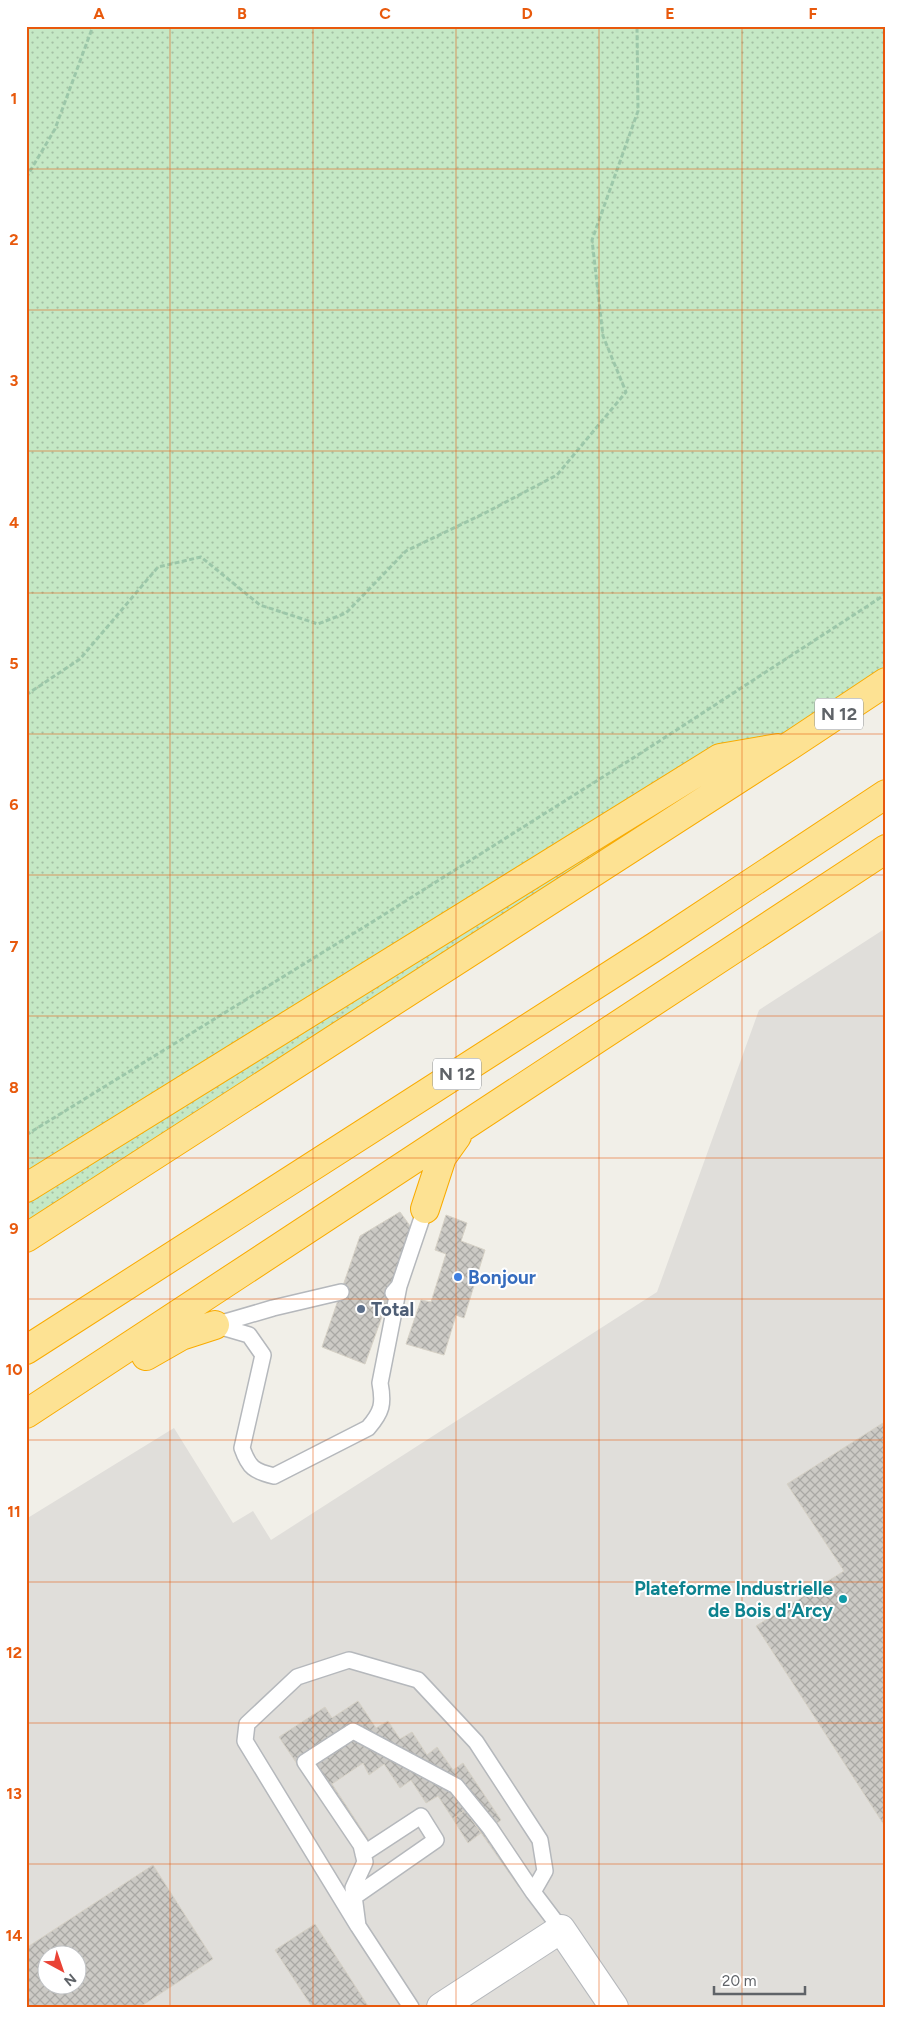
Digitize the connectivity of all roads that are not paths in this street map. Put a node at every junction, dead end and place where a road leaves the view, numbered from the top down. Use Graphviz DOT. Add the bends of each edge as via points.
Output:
graph roads {
  1 [pos="886,682"];
  2 [pos="791,745"];
  3 [pos="886,794"];
  4 [pos="886,849"];
  5 [pos="462,1128"];
  6 [pos="26,1188"];
  7 [pos="426,1209"];
  8 [pos="26,1238"];
  9 [pos="399,1286"];
  10 [pos="341,1292"];
  11 [pos="388,1298"];
  12 [pos="215,1325"];
  13 [pos="26,1350"];
  14 [pos="99,1367"];
  15 [pos="26,1414"];
  16 [pos="363,1854"];
  17 [pos="533,1892"];
  18 [pos="354,1897"];
  19 [pos="358,1926"];
  20 [pos="561,1928"];
  21 [pos="412,2007"];
  22 [pos="441,2007"];
  23 [pos="614,2007"];
  1 -- 2 [label="highway, N 12"];
  2 -- 6 [label="highway" via="720,758"];
  2 -- 8 [label="highway, N 12"];
  3 -- 13 [label="highway, N 12" via="639,957"];
  4 -- 5 [label="highway"];
  5 -- 7 [label="highway" via="442,1157"];
  5 -- 14 [label="highway"];
  7 -- 9 [label="lane"];
  9 -- 11 [label="lane"];
  9 -- 12 [label="lane" via="380,1383 383,1396 379,1416 368,1428 274,1476 258,1472 247,1463 242,1448 263,1355 249,1335"];
  10 -- 12 [label="lane"];
  12 -- 14 [label="highway" via="181,1336 131,1365"];
  14 -- 15 [label="highway"];
  16 -- 17 [label="lane" via="361,1845 305,1762 353,1731 456,1786 490,1828"];
  16 -- 18 [label="lane" via="365,1862 353,1888"];
  16 -- 18 [label="lane" via="420,1816 436,1840"];
  17 -- 19 [label="lane" via="546,1871 540,1840 476,1742 418,1680 349,1660 296,1677 248,1724 245,1741"];
  17 -- 20 [label="lane"];
  18 -- 19 [label="lane"];
  19 -- 21 [label="lane"];
  20 -- 22 [label="street"];
  20 -- 23 [label="street"];
}
